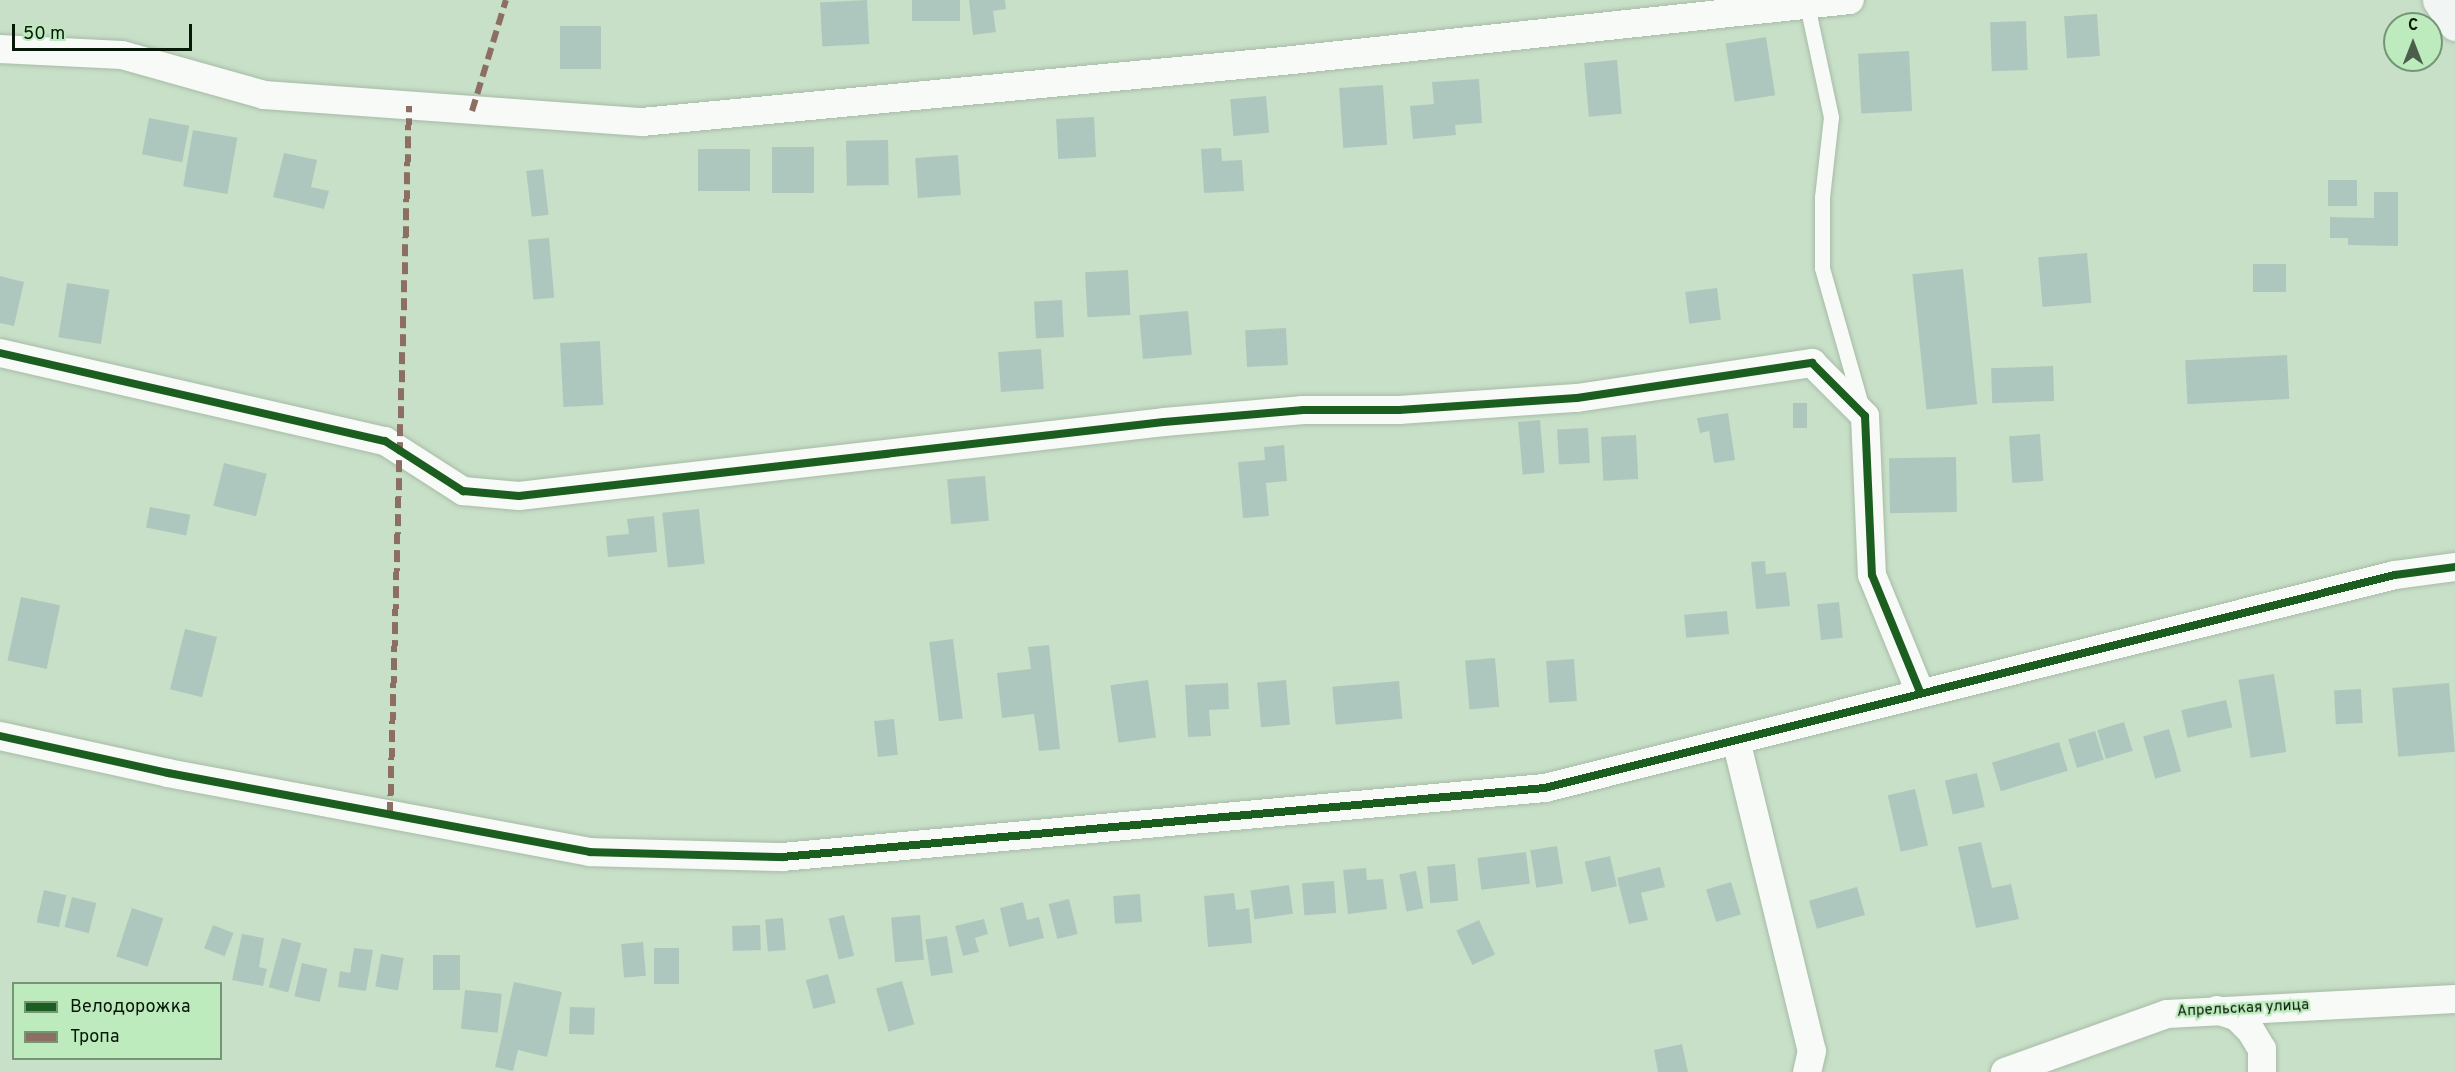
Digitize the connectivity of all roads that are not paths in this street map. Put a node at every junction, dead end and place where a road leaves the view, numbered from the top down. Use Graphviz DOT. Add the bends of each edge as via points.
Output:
graph roads {
  1 [pos="1850,0"];
  2 [pos="2439,0"];
  3 [pos="1807,5"];
  4 [pos="2455,24"];
  5 [pos="0,50"];
  6 [pos="0,353"];
  7 [pos="1865,416"];
  8 [pos="2455,567"];
  9 [pos="1920,692"];
  10 [pos="0,736"];
  11 [pos="1737,740"];
  12 [pos="2455,999"];
  13 [pos="2217,1010"];
  14 [pos="1807,1072"];
  15 [pos="2005,1072"];
  16 [pos="2262,1072"];
  1 -- 3 [label="street"];
  2 -- 4 [label="main road"];
  3 -- 5 [label="street" via="1272,62 642,122 264,95 122,55"];
  3 -- 7 [label="lane" via="1831,117 1822,197 1822,268"];
  6 -- 7 [label="street" via="385,441 463,491 519,496 1164,422 1303,410 1399,410 1577,398 1812,363"];
  7 -- 9 [label="street" via="1872,576"];
  8 -- 9 [label="street" via="2395,575"];
  9 -- 11 [label="street"];
  10 -- 11 [label="street" via="168,773 590,852 782,857 1545,788"];
  11 -- 14 [label="street" via="1812,1051"];
  12 -- 13 [label="street, Апрельская улица"];
  13 -- 15 [label="street, Апрельская улица" via="2167,1014"];
  13 -- 16 [label="street" via="2237,1017 2251,1031 2262,1049"];
}
